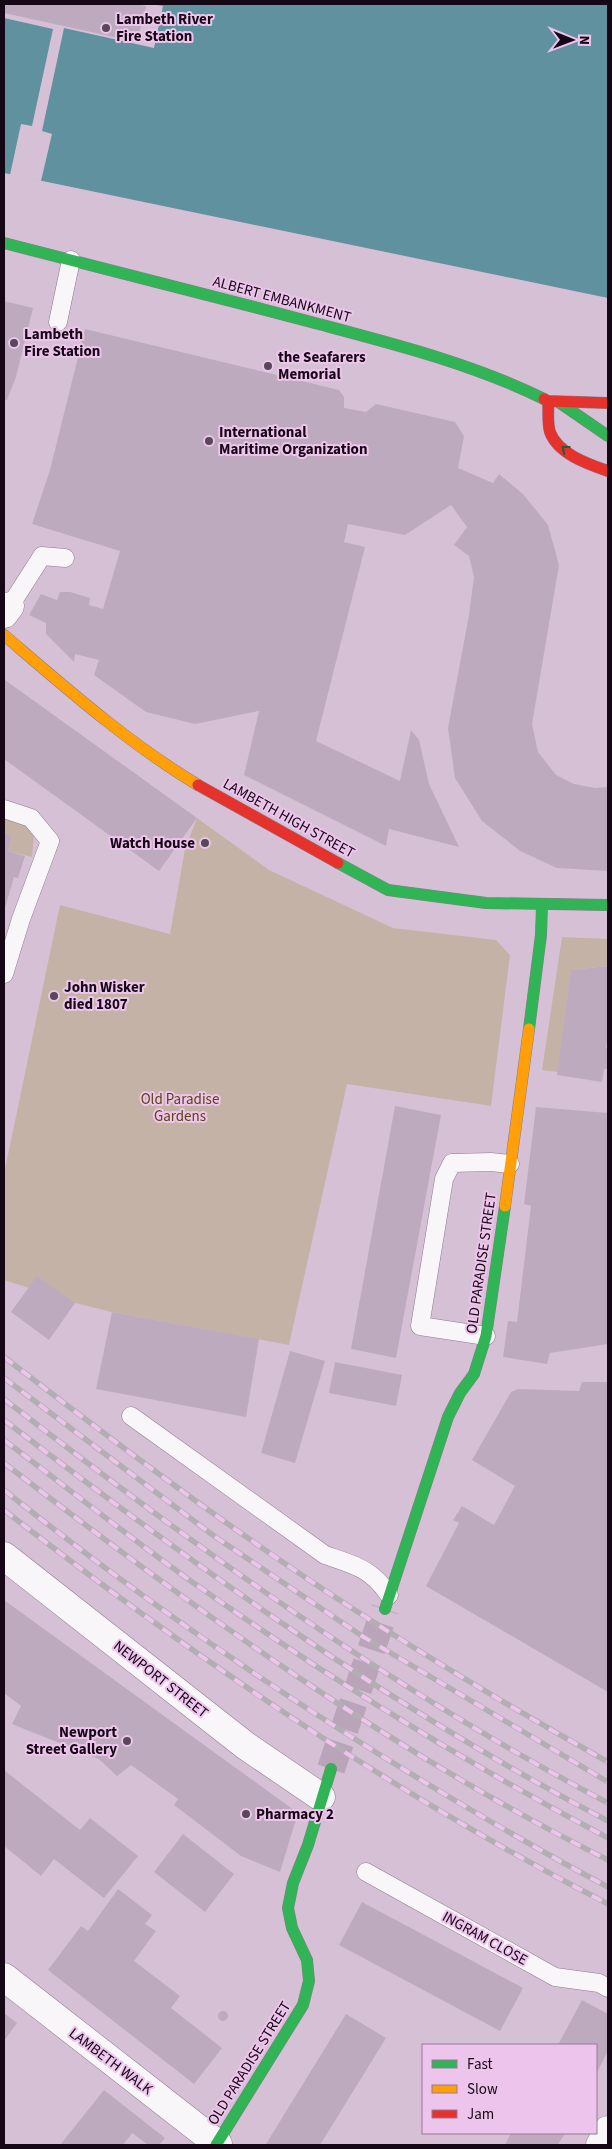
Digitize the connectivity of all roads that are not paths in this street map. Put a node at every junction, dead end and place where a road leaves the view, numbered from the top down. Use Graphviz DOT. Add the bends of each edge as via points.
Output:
graph roads {
  1 [pos="4,244"];
  2 [pos="70,260"];
  3 [pos="58,322"];
  4 [pos="548,401"];
  5 [pos="608,402"];
  6 [pos="560,403"];
  7 [pos="608,436"];
  8 [pos="608,471"];
  9 [pos="65,558"];
  10 [pos="7,610"];
  11 [pos="4,635"];
  12 [pos="4,809"];
  13 [pos="542,905"];
  14 [pos="608,905"];
  15 [pos="4,974"];
  16 [pos="510,1164"];
  17 [pos="486,1336"];
  18 [pos="131,1416"];
  19 [pos="4,1556"];
  20 [pos="387,1601"];
  21 [pos="331,1769"];
  22 [pos="321,1798"];
  23 [pos="366,1872"];
  24 [pos="4,1977"];
  25 [pos="608,1988"];
  26 [pos="608,2130"];
  27 [pos="218,2145"];
  28 [pos="600,2145"];
  1 -- 2 [label="street, ALBERT EMBANKMENT"];
  2 -- 3 [label="lane"];
  2 -- 4 [label="street, ALBERT EMBANKMENT" via="393,344 482,372"];
  4 -- 6 [label="street, ALBERT EMBANKMENT"];
  8 -- 4 [label="street, one-way" via="563,449 551,435"];
  5 -- 6 [label="street"];
  6 -- 7 [label="street, ALBERT EMBANKMENT"];
  9 -- 10 [label="lane" via="42,556"];
  11 -- 13 [label="street, LAMBETH HIGH STREET" via="91,709 170,768 388,890 474,902"];
  12 -- 15 [label="lane" via="31,818 50,840"];
  13 -- 14 [label="street, LAMBETH HIGH STREET"];
  13 -- 16 [label="street, OLD PARADISE STREET" via="542,935"];
  16 -- 17 [label="street, OLD PARADISE STREET"];
  16 -- 17 [label="lane" via="452,1163 444,1179 420,1326"];
  17 -- 20 [label="street, OLD PARADISE STREET" via="474,1374 448,1417"];
  18 -- 20 [label="lane" via="325,1555 359,1567 379,1579"];
  19 -- 22 [label="street, NEWPORT STREET" via="246,1746"];
  21 -- 22 [label="street, OLD PARADISE STREET"];
  22 -- 27 [label="street, OLD PARADISE STREET" via="288,1908 292,1928 307,1960 310,1981 303,2005"];
  23 -- 25 [label="lane, INGRAM CLOSE" via="556,1977 599,1983"];
  24 -- 27 [label="street, LAMBETH WALK"];
  26 -- 28 [label="street"];
}
